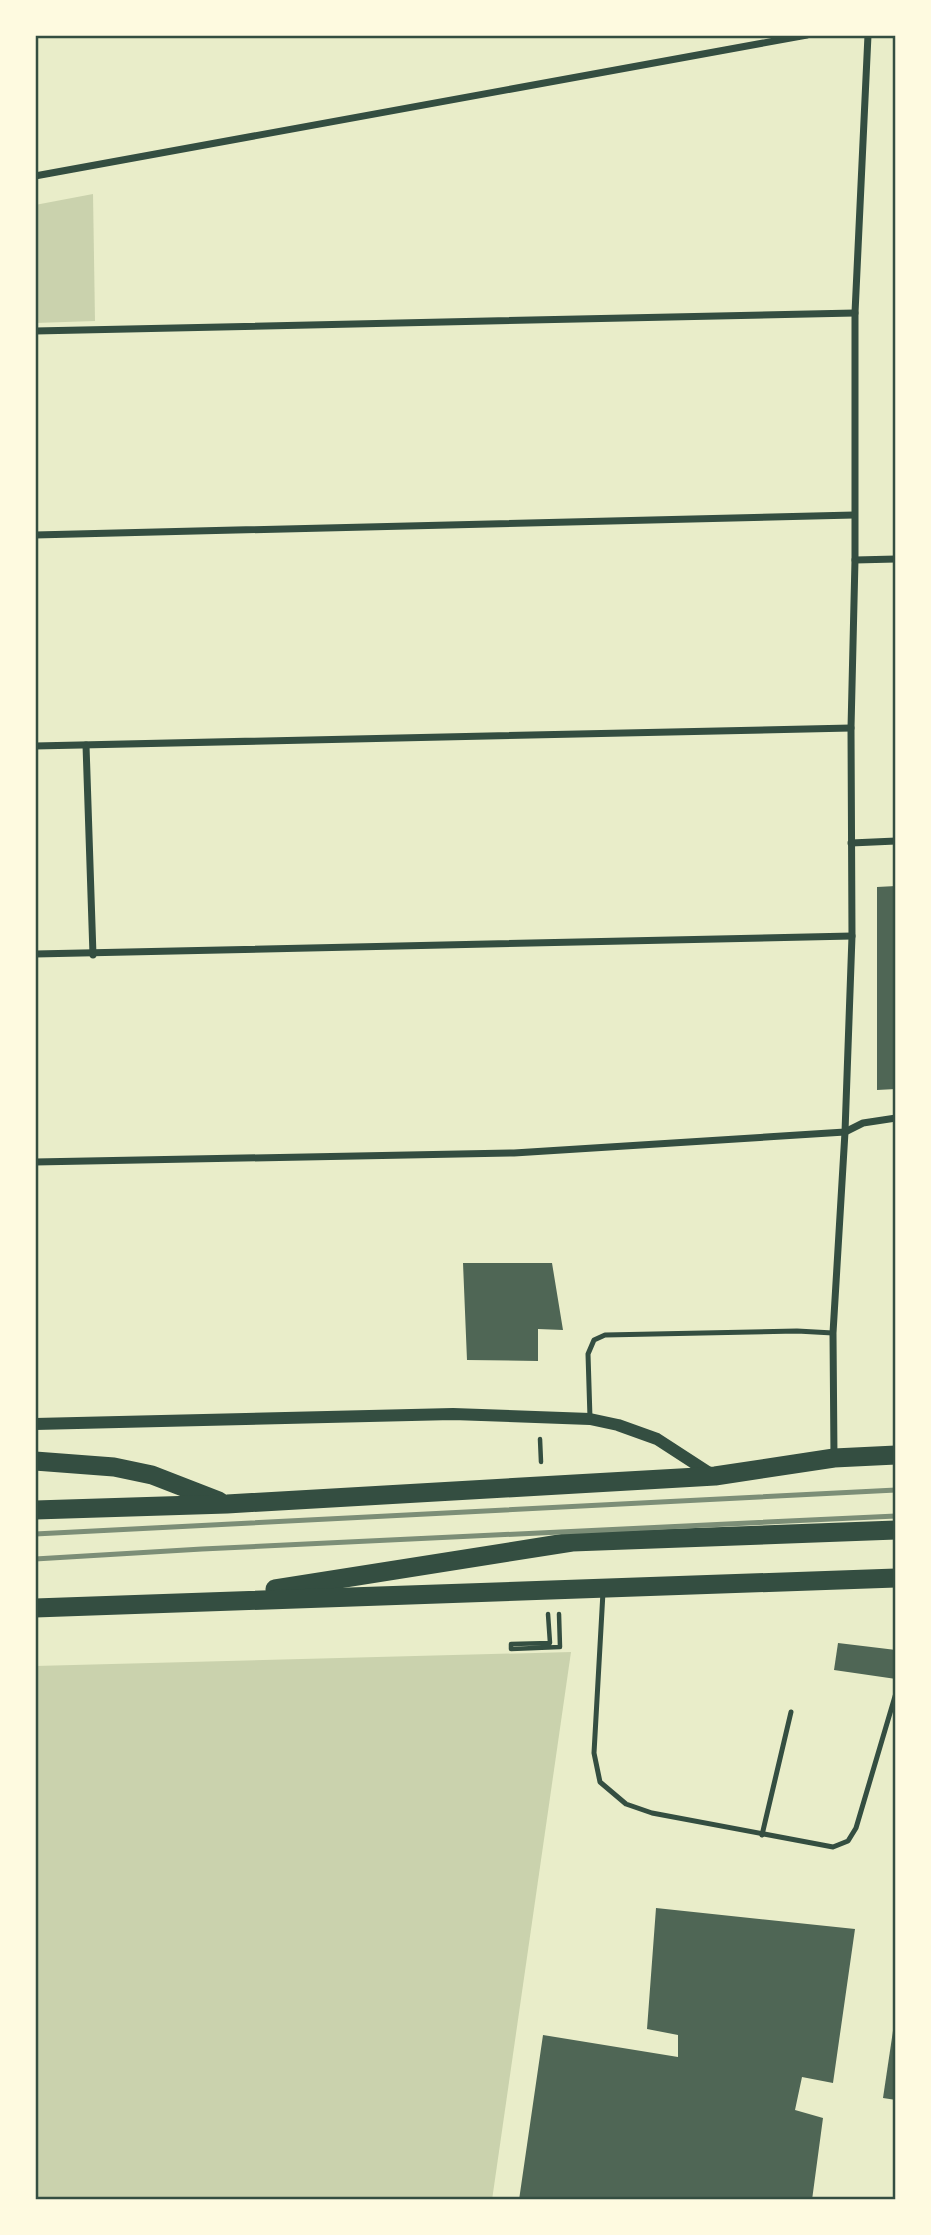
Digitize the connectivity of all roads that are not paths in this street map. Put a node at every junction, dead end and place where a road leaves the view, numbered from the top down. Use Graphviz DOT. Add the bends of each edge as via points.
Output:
graph roads {
  1 [pos="807,35"];
  2 [pos="868,35"];
  3 [pos="35,176"];
  4 [pos="855,313"];
  5 [pos="35,331"];
  6 [pos="854,515"];
  7 [pos="35,534"];
  8 [pos="896,559"];
  9 [pos="855,560"];
  10 [pos="851,728"];
  11 [pos="86,745"];
  12 [pos="35,746"];
  13 [pos="896,841"];
  14 [pos="851,843"];
  15 [pos="852,936"];
  16 [pos="35,954"];
  17 [pos="93,955"];
  18 [pos="896,1118"];
  19 [pos="845,1132"];
  20 [pos="35,1163"];
  21 [pos="833,1333"];
  22 [pos="590,1419"];
  23 [pos="35,1424"];
  24 [pos="896,1455"];
  25 [pos="834,1458"];
  26 [pos="35,1461"];
  27 [pos="715,1476"];
  28 [pos="227,1504"];
  29 [pos="35,1510"];
  30 [pos="896,1530"];
  31 [pos="896,1578"];
  32 [pos="604,1588"];
  33 [pos="191,1602"];
  34 [pos="35,1608"];
  35 [pos="896,1693"];
  36 [pos="792,1712"];
  37 [pos="762,1835"];
  1 -- 3 [label="street"];
  2 -- 4 [label="street"];
  4 -- 5 [label="street"];
  4 -- 6 [label="street"];
  6 -- 7 [label="street"];
  6 -- 9 [label="street"];
  8 -- 9 [label="street"];
  9 -- 10 [label="street"];
  10 -- 11 [label="street"];
  10 -- 14 [label="street"];
  11 -- 12 [label="street"];
  11 -- 17 [label="street"];
  13 -- 14 [label="street"];
  14 -- 15 [label="street"];
  15 -- 17 [label="street"];
  15 -- 19 [label="street"];
  16 -- 17 [label="street"];
  18 -- 19 [label="street" via="863,1123"];
  19 -- 20 [label="street" via="514,1153"];
  19 -- 21 [label="street"];
  21 -- 22 [label="lane" via="605,1335 594,1340 588,1354"];
  21 -- 25 [label="street"];
  22 -- 23 [label="street" via="453,1414"];
  22 -- 27 [label="street" via="657,1439"];
  24 -- 25 [label="highway"];
  25 -- 27 [label="highway"];
  26 -- 28 [label="highway" via="152,1475"];
  27 -- 28 [label="highway"];
  28 -- 29 [label="highway"];
  30 -- 33 [label="highway" via="572,1542"];
  31 -- 32 [label="highway"];
  32 -- 33 [label="highway"];
  32 -- 37 [label="lane" via="594,1753 600,1782 626,1804 652,1813"];
  33 -- 34 [label="highway"];
  35 -- 37 [label="lane" via="856,1828 848,1841 833,1847"];
  36 -- 37 [label="lane"];
}
